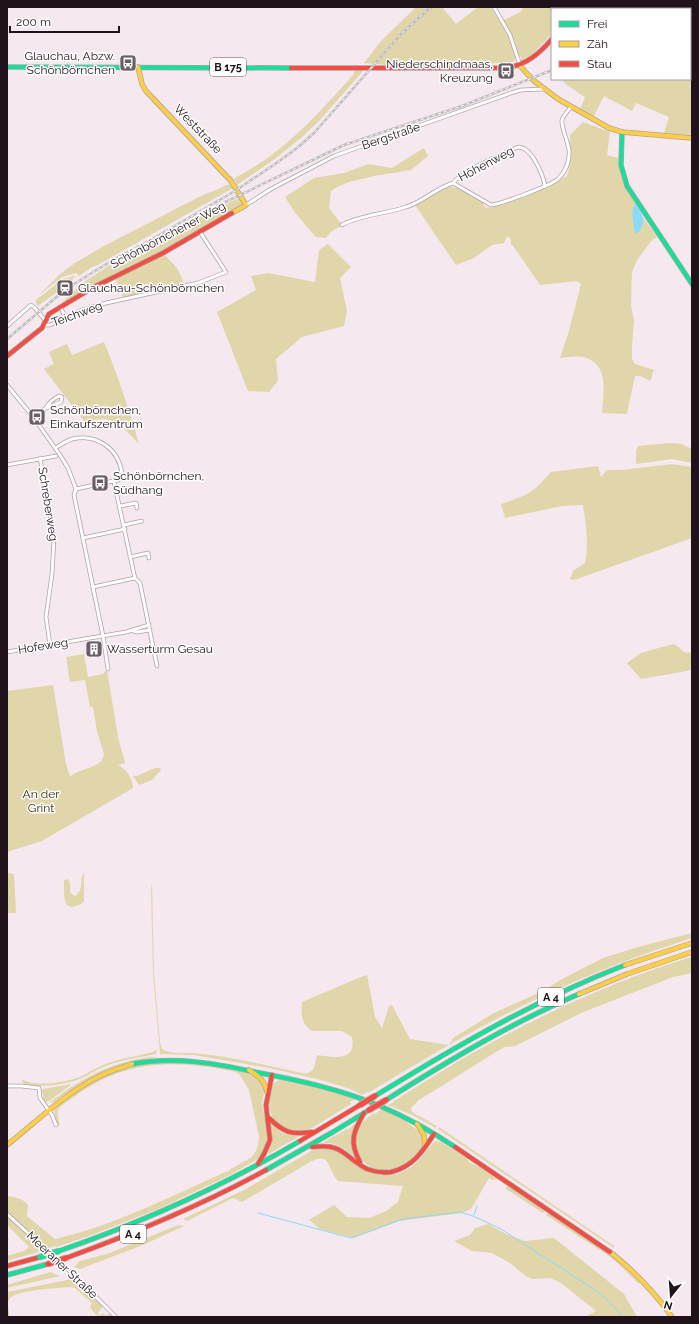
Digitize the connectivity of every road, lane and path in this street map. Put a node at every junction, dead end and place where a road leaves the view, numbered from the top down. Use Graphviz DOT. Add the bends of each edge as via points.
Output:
graph roads {
  1 [pos="494,7"];
  2 [pos="551,40"];
  3 [pos="520,66"];
  4 [pos="7,67"];
  5 [pos="138,67"];
  6 [pos="544,89"];
  7 [pos="571,107"];
  8 [pos="622,132"];
  9 [pos="692,138"];
  10 [pos="453,183"];
  11 [pos="545,186"];
  12 [pos="246,205"];
  13 [pos="344,224"];
  14 [pos="200,232"];
  15 [pos="692,284"];
  16 [pos="61,308"];
  17 [pos="65,317"];
  18 [pos="44,322"];
  19 [pos="7,326"];
  20 [pos="7,356"];
  21 [pos="7,385"];
  22 [pos="46,408"];
  23 [pos="34,418"];
  24 [pos="55,448"];
  25 [pos="56,456"];
  26 [pos="40,458"];
  27 [pos="7,465"];
  28 [pos="114,482"];
  29 [pos="76,489"];
  30 [pos="120,506"];
  31 [pos="137,508"];
  32 [pos="142,521"];
  33 [pos="124,525"];
  34 [pos="125,530"];
  35 [pos="83,538"];
  36 [pos="130,557"];
  37 [pos="149,558"];
  38 [pos="136,578"];
  39 [pos="93,587"];
  40 [pos="149,625"];
  41 [pos="133,630"];
  42 [pos="150,630"];
  43 [pos="103,636"];
  44 [pos="50,645"];
  45 [pos="7,652"];
  46 [pos="157,666"];
  47 [pos="108,669"];
  48 [pos="692,943"];
  49 [pos="692,952"];
  50 [pos="249,1070"];
  51 [pos="272,1075"];
  52 [pos="7,1086"];
  53 [pos="268,1092"];
  54 [pos="48,1110"];
  55 [pos="367,1111"];
  56 [pos="268,1117"];
  57 [pos="417,1124"];
  58 [pos="56,1125"];
  59 [pos="316,1132"];
  60 [pos="434,1134"];
  61 [pos="7,1145"];
  62 [pos="307,1147"];
  63 [pos="424,1150"];
  64 [pos="257,1165"];
  65 [pos="362,1166"];
  66 [pos="7,1214"];
  67 [pos="7,1266"];
  68 [pos="7,1275"];
  69 [pos="116,1317"];
  70 [pos="672,1317"];
  1 -- 3 [label="street" via="510,35"];
  2 -- 3 [label="main road, B 175" via="534,58"];
  3 -- 5 [label="main road, B 175"];
  3 -- 6 [label="main road"];
  4 -- 5 [label="main road, B 175"];
  5 -- 12 [label="main road, Weststraße" via="146,91 231,181"];
  6 -- 7 [label="main road"];
  6 -- 12 [label="street, Bergstraße" via="521,90 334,156"];
  7 -- 8 [label="main road" via="609,128"];
  7 -- 11 [label="street" via="562,119 569,150 566,169 558,180"];
  8 -- 9 [label="main road"];
  8 -- 15 [label="main road" via="621,165 627,186"];
  10 -- 11 [label="street" via="491,205"];
  10 -- 11 [label="street, Höhenweg" via="458,177 522,147 539,167"];
  10 -- 13 [label="street" via="440,187 406,207"];
  12 -- 14 [label="main road, Schönbörnchener Weg"];
  14 -- 16 [label="main road, Schönbörnchener Weg" via="94,287"];
  14 -- 17 [label="street, Teichweg" via="226,272 198,283 106,303"];
  16 -- 17 [label="street"];
  16 -- 18 [label="main road, Schönbörnchener Weg" via="49,314"];
  17 -- 18 [label="street, Teichweg" via="50,325"];
  18 -- 19 [label="street" via="30,305"];
  18 -- 20 [label="main road, Schönbörnchener Weg" via="40,330"];
  21 -- 23 [label="street"];
  22 -- 22 [label="street" via="49,402 62,397 61,402"];
  22 -- 23 [label="street"];
  23 -- 24 [label="street"];
  24 -- 28 [label="street" via="72,439 86,438 106,445 116,455 122,470 121,478"];
  24 -- 29 [label="street" via="68,468"];
  25 -- 26 [label="street"];
  26 -- 27 [label="street"];
  26 -- 44 [label="street, Schreberweg" via="54,539 46,617"];
  28 -- 29 [label="street"];
  28 -- 30 [label="street"];
  29 -- 35 [label="street" via="74,495"];
  30 -- 31 [label="street" via="136,503"];
  30 -- 33 [label="street"];
  32 -- 33 [label="street"];
  33 -- 34 [label="street"];
  34 -- 35 [label="street"];
  34 -- 36 [label="street"];
  35 -- 39 [label="street"];
  36 -- 37 [label="street" via="148,553"];
  36 -- 38 [label="street"];
  38 -- 39 [label="street"];
  38 -- 40 [label="street" via="140,583"];
  39 -- 43 [label="street"];
  40 -- 41 [label="street"];
  40 -- 42 [label="street"];
  41 -- 42 [label="street"];
  41 -- 43 [label="street, Hofeweg"];
  42 -- 46 [label="street"];
  43 -- 44 [label="street, Hofeweg"];
  43 -- 47 [label="street"];
  44 -- 45 [label="street, Hofeweg"];
  48 -- 59 [label="main road, A 4, bridge" via="594,978 519,1012 471,1038"];
  49 -- 55 [label="main road, A 4, bridge" via="605,983 523,1020 472,1047"];
  50 -- 51 [label="main road"];
  50 -- 53 [label="main road" via="261,1077"];
  50 -- 54 [label="main road" via="179,1059 132,1064 101,1074"];
  51 -- 53 [label="main road"];
  51 -- 57 [label="main road" via="348,1094"];
  52 -- 54 [label="street" via="39,1088 40,1098"];
  53 -- 56 [label="main road"];
  54 -- 58 [label="street"];
  54 -- 61 [label="main road"];
  55 -- 62 [label="main road, A 4"];
  55 -- 65 [label="main road" via="356,1126 353,1137 354,1151"];
  56 -- 59 [label="main road" via="289,1134"];
  56 -- 64 [label="main road" via="270,1144"];
  57 -- 60 [label="main road"];
  57 -- 63 [label="main road" via="424,1135"];
  59 -- 64 [label="main road, A 4"];
  60 -- 63 [label="main road"];
  60 -- 70 [label="main road" via="614,1255 660,1301"];
  62 -- 65 [label="main road" via="339,1147"];
  62 -- 68 [label="main road, A 4, bridge" via="198,1206 134,1234 48,1264"];
  63 -- 65 [label="main road" via="416,1160 398,1171 384,1173 371,1171"];
  64 -- 67 [label="main road, A 4, bridge" via="147,1219 91,1241"];
  66 -- 69 [label="street, Meeraner Straße"];
}
